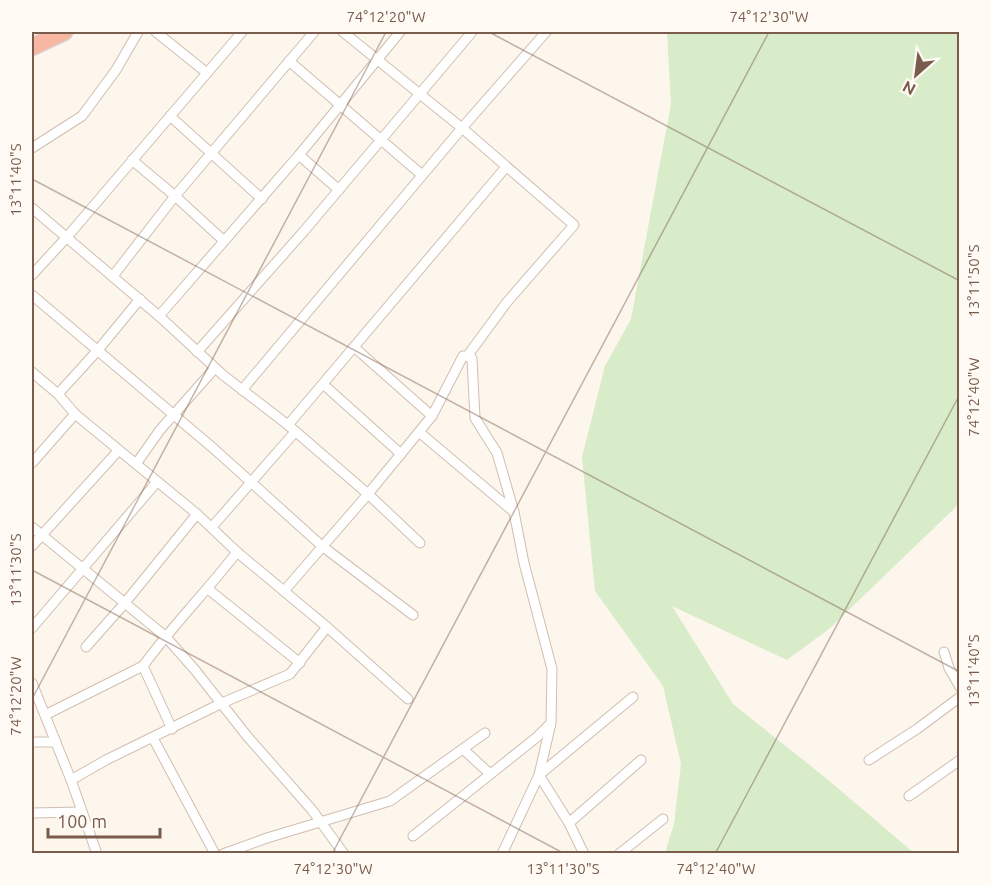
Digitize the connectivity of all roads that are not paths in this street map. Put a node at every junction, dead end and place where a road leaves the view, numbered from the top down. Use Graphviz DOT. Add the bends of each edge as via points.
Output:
graph roads {
  1 [pos="64,32"];
  2 [pos="138,32"];
  3 [pos="156,32"];
  4 [pos="242,32"];
  5 [pos="314,32"];
  6 [pos="343,32"];
  7 [pos="400,32"];
  8 [pos="472,32"];
  9 [pos="546,32"];
  10 [pos="32,47"];
  11 [pos="377,60"];
  12 [pos="290,61"];
  13 [pos="207,73"];
  14 [pos="419,94"];
  15 [pos="339,106"];
  16 [pos="170,116"];
  17 [pos="462,128"];
  18 [pos="379,140"];
  19 [pos="32,148"];
  20 [pos="212,153"];
  21 [pos="299,155"];
  22 [pos="132,160"];
  23 [pos="506,167"];
  24 [pos="422,175"];
  25 [pos="339,190"];
  26 [pos="175,196"];
  27 [pos="262,199"];
  28 [pos="32,208"];
  29 [pos="67,237"];
  30 [pos="223,240"];
  31 [pos="32,275"];
  32 [pos="113,276"];
  33 [pos="32,295"];
  34 [pos="140,299"];
  35 [pos="159,316"];
  36 [pos="354,347"];
  37 [pos="98,350"];
  38 [pos="197,352"];
  39 [pos="468,355"];
  40 [pos="215,368"];
  41 [pos="33,376"];
  42 [pos="323,384"];
  43 [pos="242,390"];
  44 [pos="57,394"];
  45 [pos="75,414"];
  46 [pos="174,414"];
  47 [pos="432,416"];
  48 [pos="291,429"];
  49 [pos="419,432"];
  50 [pos="118,451"];
  51 [pos="401,454"];
  52 [pos="32,463"];
  53 [pos="136,464"];
  54 [pos="250,482"];
  55 [pos="156,483"];
  56 [pos="368,494"];
  57 [pos="514,512"];
  58 [pos="197,514"];
  59 [pos="32,527"];
  60 [pos="212,527"];
  61 [pos="41,536"];
  62 [pos="420,543"];
  63 [pos="32,546"];
  64 [pos="322,546"];
  65 [pos="237,552"];
  66 [pos="82,568"];
  67 [pos="208,589"];
  68 [pos="284,591"];
  69 [pos="124,604"];
  70 [pos="413,615"];
  71 [pos="327,627"];
  72 [pos="32,628"];
  73 [pos="165,636"];
  74 [pos="86,647"];
  75 [pos="944,652"];
  76 [pos="300,663"];
  77 [pos="142,666"];
  78 [pos="32,683"];
  79 [pos="960,687"];
  80 [pos="633,697"];
  81 [pos="960,697"];
  82 [pos="408,699"];
  83 [pos="222,704"];
  84 [pos="45,715"];
  85 [pos="551,723"];
  86 [pos="171,729"];
  87 [pos="485,733"];
  88 [pos="153,738"];
  89 [pos="32,742"];
  90 [pos="56,742"];
  91 [pos="464,749"];
  92 [pos="641,760"];
  93 [pos="869,760"];
  94 [pos="960,760"];
  95 [pos="490,774"];
  96 [pos="539,775"];
  97 [pos="71,780"];
  98 [pos="909,796"];
  99 [pos="81,812"];
  100 [pos="32,813"];
  101 [pos="663,819"];
  102 [pos="322,821"];
  103 [pos="569,823"];
  104 [pos="413,836"];
  105 [pos="97,854"];
  106 [pos="215,854"];
  107 [pos="223,854"];
  108 [pos="344,854"];
  109 [pos="502,854"];
  110 [pos="584,854"];
  111 [pos="619,854"];
  1 -- 10 [label="highway"];
  2 -- 19 [label="street" via="82,116"];
  3 -- 13 [label="street"];
  4 -- 13 [label="street"];
  5 -- 12 [label="street"];
  6 -- 11 [label="street"];
  7 -- 11 [label="street"];
  8 -- 14 [label="street"];
  9 -- 17 [label="street"];
  11 -- 14 [label="street"];
  11 -- 15 [label="street"];
  12 -- 15 [label="street"];
  12 -- 20 [label="street"];
  13 -- 16 [label="street"];
  14 -- 17 [label="street"];
  14 -- 18 [label="street"];
  15 -- 18 [label="street"];
  15 -- 21 [label="street"];
  16 -- 20 [label="street"];
  16 -- 22 [label="street"];
  17 -- 23 [label="street"];
  17 -- 24 [label="street"];
  18 -- 24 [label="street"];
  18 -- 25 [label="street"];
  20 -- 26 [label="street"];
  20 -- 27 [label="street"];
  21 -- 25 [label="street"];
  21 -- 27 [label="street"];
  22 -- 26 [label="street"];
  22 -- 29 [label="street"];
  23 -- 36 [label="street"];
  23 -- 39 [label="street" via="574,225 507,302"];
  24 -- 43 [label="street"];
  25 -- 38 [label="street"];
  26 -- 30 [label="street"];
  26 -- 32 [label="street"];
  27 -- 30 [label="street"];
  28 -- 29 [label="street"];
  29 -- 31 [label="street"];
  29 -- 32 [label="street"];
  30 -- 35 [label="street"];
  32 -- 34 [label="street"];
  33 -- 37 [label="street"];
  34 -- 35 [label="street"];
  34 -- 37 [label="street"];
  35 -- 38 [label="street"];
  36 -- 42 [label="street"];
  36 -- 47 [label="street"];
  37 -- 44 [label="street"];
  37 -- 46 [label="street"];
  38 -- 40 [label="street"];
  39 -- 47 [label="street" via="463,356"];
  39 -- 57 [label="street" via="472,359 475,418 498,453"];
  40 -- 43 [label="street"];
  40 -- 46 [label="street"];
  41 -- 44 [label="street"];
  42 -- 48 [label="street"];
  42 -- 51 [label="street"];
  43 -- 48 [label="street"];
  44 -- 45 [label="street"];
  45 -- 50 [label="street"];
  45 -- 52 [label="street"];
  46 -- 53 [label="street"];
  46 -- 54 [label="street"];
  47 -- 49 [label="street"];
  48 -- 54 [label="street"];
  48 -- 56 [label="street"];
  49 -- 51 [label="street"];
  49 -- 57 [label="street"];
  50 -- 53 [label="street"];
  50 -- 61 [label="street"];
  51 -- 56 [label="street"];
  53 -- 55 [label="street"];
  54 -- 60 [label="street"];
  54 -- 64 [label="street"];
  55 -- 58 [label="street"];
  55 -- 66 [label="street"];
  56 -- 62 [label="street"];
  56 -- 64 [label="street"];
  57 -- 85 [label="street" via="552,669"];
  58 -- 60 [label="street"];
  58 -- 69 [label="street"];
  59 -- 61 [label="street"];
  60 -- 65 [label="street"];
  61 -- 63 [label="street"];
  61 -- 66 [label="street"];
  64 -- 68 [label="street"];
  64 -- 70 [label="street"];
  65 -- 67 [label="street"];
  65 -- 68 [label="street"];
  66 -- 69 [label="street"];
  66 -- 72 [label="street"];
  67 -- 73 [label="street"];
  67 -- 76 [label="street"];
  68 -- 71 [label="street"];
  69 -- 73 [label="street"];
  69 -- 74 [label="street"];
  71 -- 76 [label="street"];
  71 -- 82 [label="street"];
  73 -- 77 [label="street"];
  73 -- 83 [label="street"];
  75 -- 79 [label="street"];
  76 -- 83 [label="street" via="290,674"];
  77 -- 84 [label="street"];
  77 -- 86 [label="street"];
  78 -- 84 [label="street"];
  80 -- 96 [label="street"];
  81 -- 93 [label="street"];
  83 -- 86 [label="street"];
  83 -- 102 [label="street"];
  84 -- 90 [label="street"];
  85 -- 95 [label="street"];
  85 -- 96 [label="street"];
  86 -- 88 [label="street"];
  87 -- 91 [label="street"];
  88 -- 97 [label="street"];
  88 -- 106 [label="street"];
  89 -- 90 [label="street"];
  90 -- 97 [label="street"];
  91 -- 95 [label="street"];
  91 -- 102 [label="street" via="390,801"];
  92 -- 103 [label="street"];
  94 -- 98 [label="street"];
  95 -- 104 [label="street"];
  96 -- 103 [label="street"];
  96 -- 109 [label="street"];
  97 -- 99 [label="street"];
  99 -- 100 [label="street"];
  99 -- 105 [label="street"];
  101 -- 111 [label="street"];
  102 -- 107 [label="street"];
  102 -- 108 [label="street"];
  103 -- 110 [label="street"];
}
